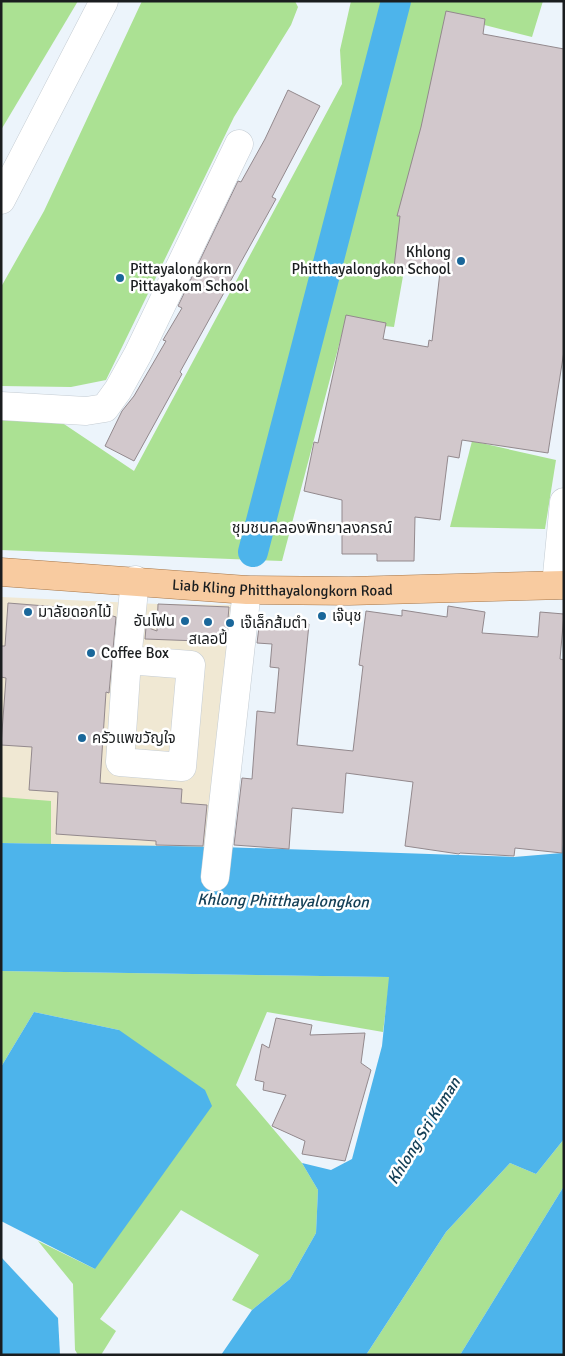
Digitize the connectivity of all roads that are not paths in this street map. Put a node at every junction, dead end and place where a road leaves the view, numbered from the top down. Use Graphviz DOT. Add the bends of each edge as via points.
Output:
graph roads {
  1 [pos="104,1"];
  2 [pos="240,144"];
  3 [pos="1,200"];
  4 [pos="1,406"];
  5 [pos="564,502"];
  6 [pos="1,572"];
  7 [pos="135,580"];
  8 [pos="560,585"];
  9 [pos="247,590"];
  10 [pos="127,660"];
  11 [pos="215,877"];
  1 -- 3 [label="lane"];
  2 -- 4 [label="lane" via="138,354 105,408 86,411"];
  5 -- 8 [label="lane"];
  6 -- 7 [label="main road, Liab Kling Phitthayalongkorn Road"];
  7 -- 9 [label="main road, Liab Kling Phitthayalongkorn Road"];
  7 -- 10 [label="lane"];
  8 -- 9 [label="main road, Liab Kling Phitthayalongkorn Road" via="349,591"];
  9 -- 11 [label="lane"];
}
